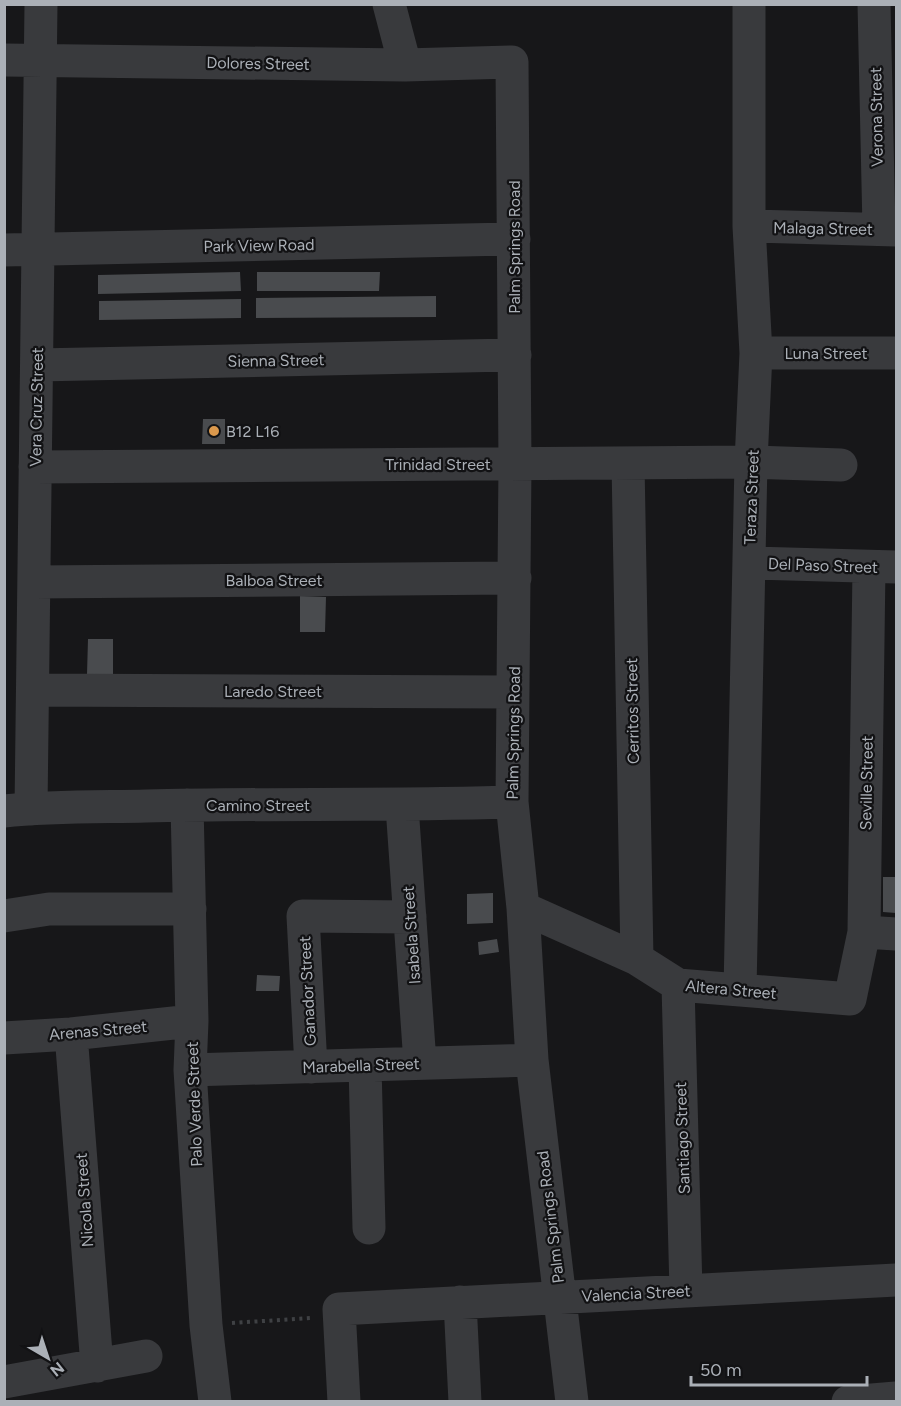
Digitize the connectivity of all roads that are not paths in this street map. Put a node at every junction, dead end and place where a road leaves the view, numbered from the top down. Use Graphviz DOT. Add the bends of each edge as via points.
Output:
graph roads {
  1 [pos="41,4"];
  2 [pos="389,4"];
  3 [pos="749,4"];
  4 [pos="874,4"];
  5 [pos="4,60"];
  6 [pos="41,60"];
  7 [pos="512,62"];
  8 [pos="405,65"];
  9 [pos="749,226"];
  10 [pos="888,230"];
  11 [pos="514,239"];
  12 [pos="4,250"];
  13 [pos="38,250"];
  14 [pos="756,353"];
  15 [pos="897,353"];
  16 [pos="515,355"];
  17 [pos="37,365"];
  18 [pos="751,462"];
  19 [pos="628,463"];
  20 [pos="515,464"];
  21 [pos="841,465"];
  22 [pos="35,467"];
  23 [pos="749,563"];
  24 [pos="883,567"];
  25 [pos="515,578"];
  26 [pos="34,582"];
  27 [pos="33,690"];
  28 [pos="513,692"];
  29 [pos="512,802"];
  30 [pos="187,805"];
  31 [pos="402,806"];
  32 [pos="18,810"];
  33 [pos="523,908"];
  34 [pos="190,909"];
  35 [pos="4,916"];
  36 [pos="410,916"];
  37 [pos="864,932"];
  38 [pos="897,934"];
  39 [pos="637,959"];
  40 [pos="678,985"];
  41 [pos="740,990"];
  42 [pos="850,999"];
  43 [pos="192,1021"];
  44 [pos="71,1034"];
  45 [pos="4,1038"];
  46 [pos="532,1060"];
  47 [pos="420,1064"];
  48 [pos="365,1065"];
  49 [pos="311,1067"];
  50 [pos="190,1070"];
  51 [pos="369,1228"];
  52 [pos="897,1280"];
  53 [pos="686,1291"];
  54 [pos="560,1297"];
  55 [pos="460,1302"];
  56 [pos="146,1356"];
  57 [pos="97,1366"];
  58 [pos="4,1382"];
  59 [pos="897,1398"];
  60 [pos="215,1401"];
  61 [pos="344,1401"];
  62 [pos="465,1401"];
  63 [pos="572,1401"];
  64 [pos="848,1401"];
  1 -- 6 [label="street, Vera Cruz Street"];
  2 -- 8 [label="street"];
  3 -- 9 [label="street, Teraza Street"];
  4 -- 10 [label="street, Verona Street"];
  5 -- 6 [label="street, Dolores Street"];
  6 -- 8 [label="street, Dolores Street"];
  6 -- 13 [label="street, Vera Cruz Street"];
  7 -- 8 [label="street, Dolores Street"];
  7 -- 11 [label="street, Palm Springs Road"];
  9 -- 10 [label="street, Malaga Street"];
  9 -- 14 [label="street, Teraza Street"];
  11 -- 13 [label="street, Park View Road"];
  11 -- 16 [label="street, Palm Springs Road"];
  12 -- 13 [label="street, Park View Road"];
  13 -- 17 [label="street, Vera Cruz Street"];
  14 -- 15 [label="street, Luna Street"];
  14 -- 18 [label="street, Teraza Street"];
  16 -- 17 [label="street, Sienna Street"];
  16 -- 20 [label="street, Palm Springs Road"];
  17 -- 22 [label="street, Vera Cruz Street"];
  18 -- 19 [label="street, Trinidad Street"];
  18 -- 21 [label="street, Trinidad Street"];
  18 -- 23 [label="street, Teraza Street"];
  19 -- 20 [label="street, Trinidad Street"];
  19 -- 39 [label="street, Cerritos Street"];
  20 -- 22 [label="street, Trinidad Street"];
  20 -- 25 [label="street, Palm Springs Road"];
  22 -- 26 [label="street, Vera Cruz Street"];
  23 -- 24 [label="street, Del Paso Street"];
  23 -- 41 [label="street, Teraza Street"];
  24 -- 37 [label="street, Seville Street"];
  25 -- 26 [label="street, Balboa Street"];
  25 -- 28 [label="street, Palm Springs Road"];
  26 -- 27 [label="street, Vera Cruz Street"];
  27 -- 28 [label="street, Laredo Street"];
  27 -- 32 [label="street, Vera Cruz Street"];
  28 -- 29 [label="street, Palm Springs Road"];
  29 -- 31 [label="street, Camino Street"];
  29 -- 33 [label="street, Palm Springs Road"];
  30 -- 31 [label="street, Camino Street"];
  30 -- 32 [label="street, Camino Street"];
  30 -- 34 [label="street, Palo Verde Street"];
  31 -- 36 [label="street, Isabela Street"];
  33 -- 39 [label="street, Altera Street"];
  33 -- 46 [label="street, Palm Springs Road"];
  34 -- 35 [label="street" via="49,909"];
  34 -- 43 [label="street, Palo Verde Street"];
  36 -- 47 [label="street, Isabela Street"];
  36 -- 49 [label="street, Ganador Street" via="303,916"];
  37 -- 38 [label="street"];
  37 -- 42 [label="street, Seville Street"];
  39 -- 40 [label="street, Altera Street"];
  40 -- 41 [label="street, Altera Street"];
  40 -- 53 [label="street, Santiago Street"];
  41 -- 42 [label="street, Altera Street"];
  43 -- 44 [label="street, Arenas Street"];
  43 -- 50 [label="street, Palo Verde Street"];
  44 -- 45 [label="street, Arenas Street"];
  44 -- 57 [label="street, Nicola Street"];
  46 -- 47 [label="street, Marabella Street"];
  46 -- 54 [label="street, Palm Springs Road"];
  47 -- 48 [label="street, Marabella Street"];
  48 -- 49 [label="street, Marabella Street"];
  48 -- 51 [label="street"];
  49 -- 50 [label="street, Marabella Street"];
  50 -- 60 [label="street, Palo Verde Street" via="206,1325"];
  52 -- 53 [label="street, Valencia Street"];
  53 -- 54 [label="street, Valencia Street"];
  54 -- 55 [label="street, Valencia Street"];
  54 -- 63 [label="street, Palm Springs Road"];
  55 -- 61 [label="street, Valencia Street" via="339,1313"];
  55 -- 62 [label="street"];
  56 -- 57 [label="street"];
  57 -- 58 [label="street"];
  59 -- 64 [label="street"];
}
